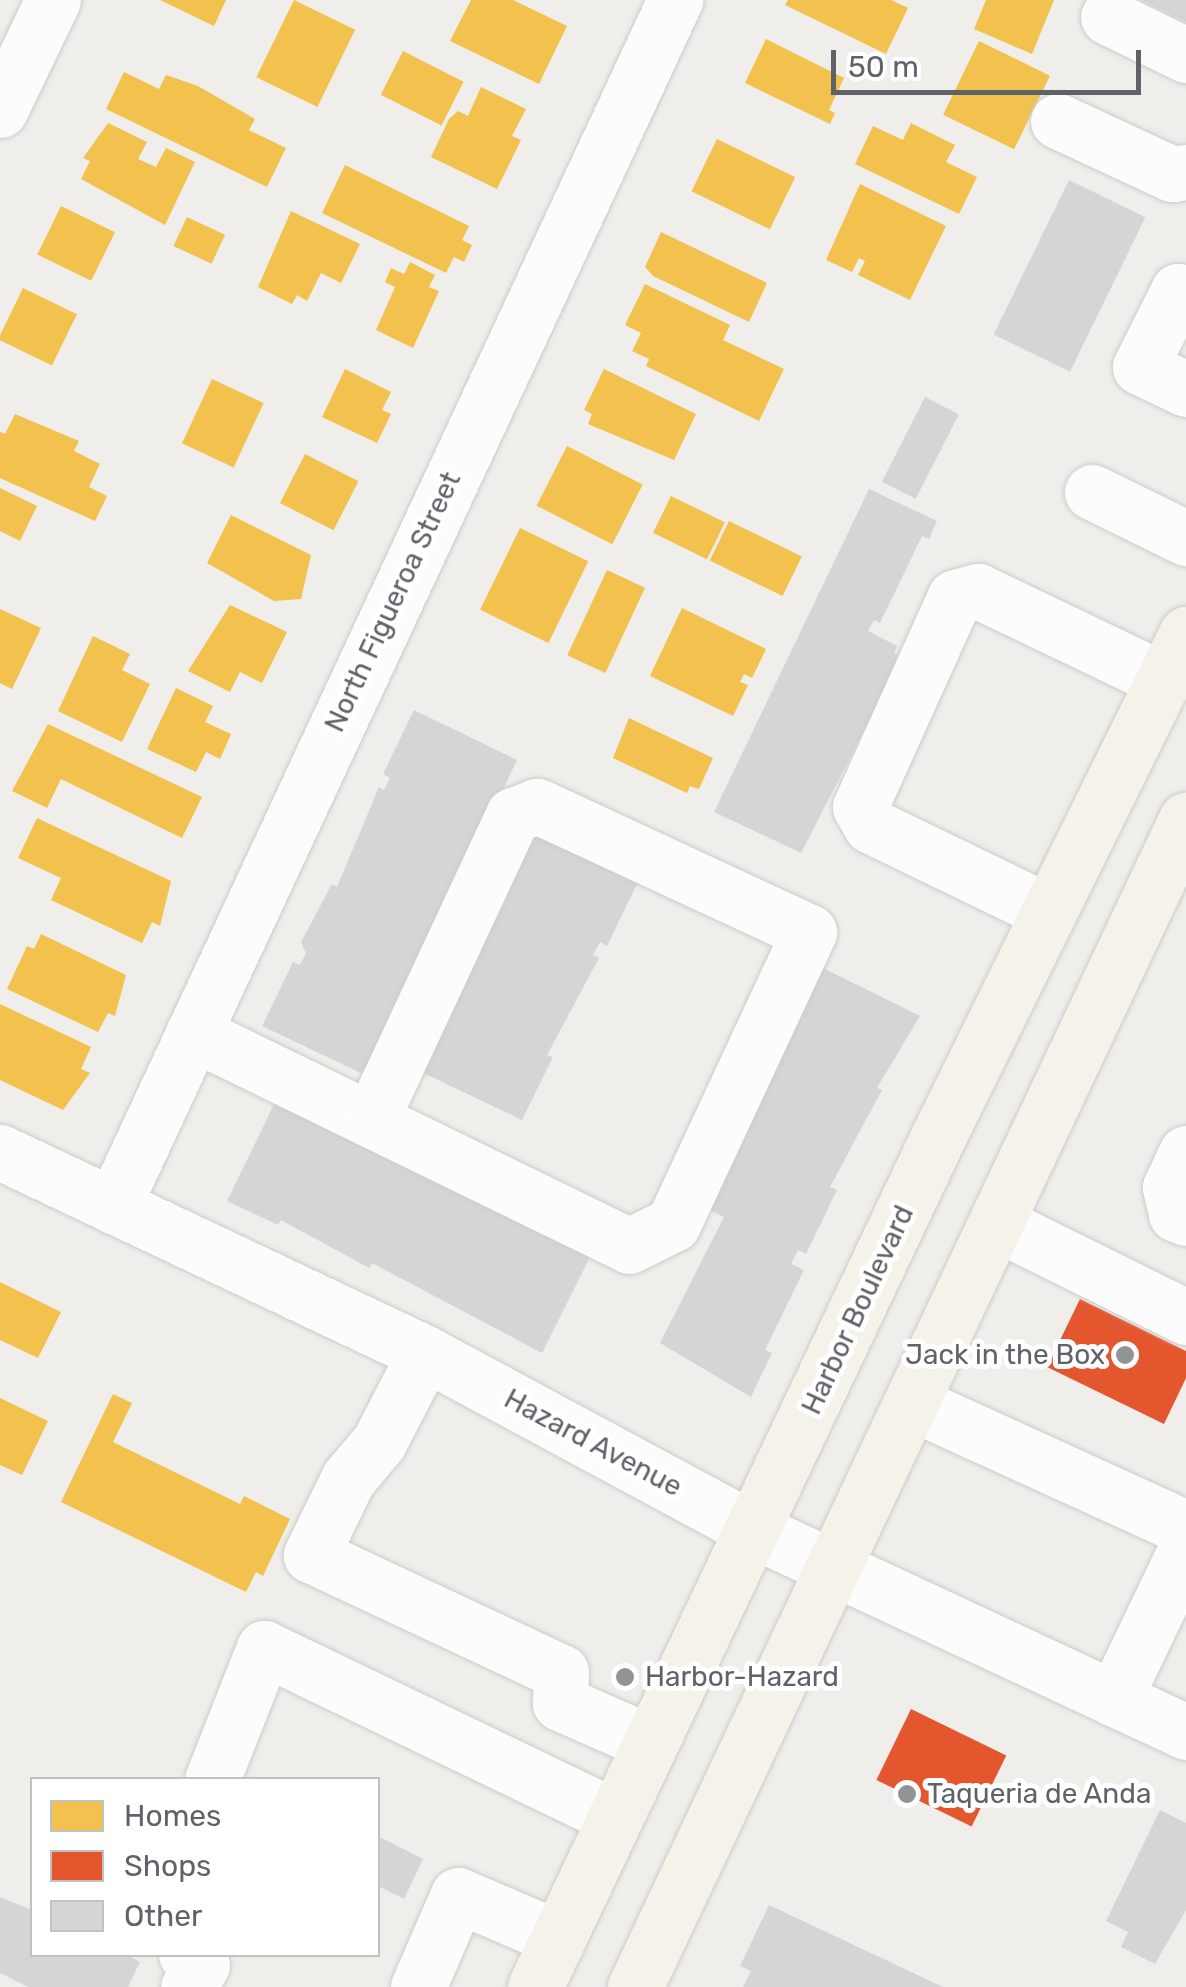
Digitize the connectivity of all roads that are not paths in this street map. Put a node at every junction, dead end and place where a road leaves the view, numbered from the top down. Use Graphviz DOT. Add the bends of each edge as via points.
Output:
graph roads {
  1 [pos="53,0"];
  2 [pos="675,0"];
  3 [pos="1108,18"];
  4 [pos="1186,55"];
  5 [pos="0,110"];
  6 [pos="1058,121"];
  7 [pos="1186,172"];
  8 [pos="1186,295"];
  9 [pos="1186,389"];
  10 [pos="1092,492"];
  11 [pos="1186,538"];
  12 [pos="1175,657"];
  13 [pos="1186,820"];
  14 [pos="1050,912"];
  15 [pos="193,1033"];
  16 [pos="371,1120"];
  17 [pos="0,1152"];
  18 [pos="1186,1153"];
  19 [pos="114,1206"];
  20 [pos="1186,1218"];
  21 [pos="998,1224"];
  22 [pos="1186,1317"];
  23 [pos="425,1353"];
  24 [pos="914,1404"];
  25 [pos="1186,1528"];
  26 [pos="754,1531"];
  27 [pos="1186,1548"];
  28 [pos="836,1571"];
  29 [pos="1114,1699"];
  30 [pos="1186,1732"];
  31 [pos="651,1743"];
  32 [pos="213,1777"];
  33 [pos="616,1817"];
  34 [pos="558,1938"];
  35 [pos="190,1957"];
  36 [pos="188,1987"];
  37 [pos="418,1987"];
  38 [pos="534,1987"];
  39 [pos="635,1987"];
  1 -- 5 [label="street"];
  2 -- 15 [label="street, North Figueroa Street"];
  3 -- 4 [label="street"];
  6 -- 7 [label="street" via="1172,174"];
  8 -- 9 [label="street" via="1178,291 1140,367"];
  10 -- 11 [label="street"];
  12 -- 14 [label="main road, Harbor Boulevard"];
  12 -- 14 [label="street" via="978,591 956,597 860,807 871,826"];
  13 -- 21 [label="main road"];
  14 -- 26 [label="main road, Harbor Boulevard"];
  15 -- 16 [label="street"];
  15 -- 19 [label="street, North Figueroa Street"];
  16 -- 16 [label="street" via="630,1246 673,1224 809,932 537,806 513,815"];
  17 -- 19 [label="street, Hazard Avenue"];
  18 -- 20 [label="street" via="1170,1187 1176,1214"];
  19 -- 23 [label="street, Hazard Avenue"];
  21 -- 22 [label="street"];
  21 -- 24 [label="main road"];
  23 -- 26 [label="street, Hazard Avenue"];
  23 -- 31 [label="street" via="311,1555 561,1672 560,1703"];
  24 -- 25 [label="street"];
  24 -- 28 [label="main road"];
  26 -- 28 [label="street, Hazard Avenue"];
  26 -- 31 [label="main road, Harbor Boulevard"];
  27 -- 29 [label="street"];
  28 -- 29 [label="street, Hazard Avenue"];
  28 -- 39 [label="main road"];
  29 -- 30 [label="street, Hazard Avenue"];
  31 -- 33 [label="main road, Harbor Boulevard"];
  32 -- 33 [label="street" via="264,1648"];
  33 -- 34 [label="main road, Harbor Boulevard"];
  34 -- 37 [label="street" via="458,1896"];
  34 -- 38 [label="main road, Harbor Boulevard"];
  35 -- 36 [label="street" via="202,1966"];
}
